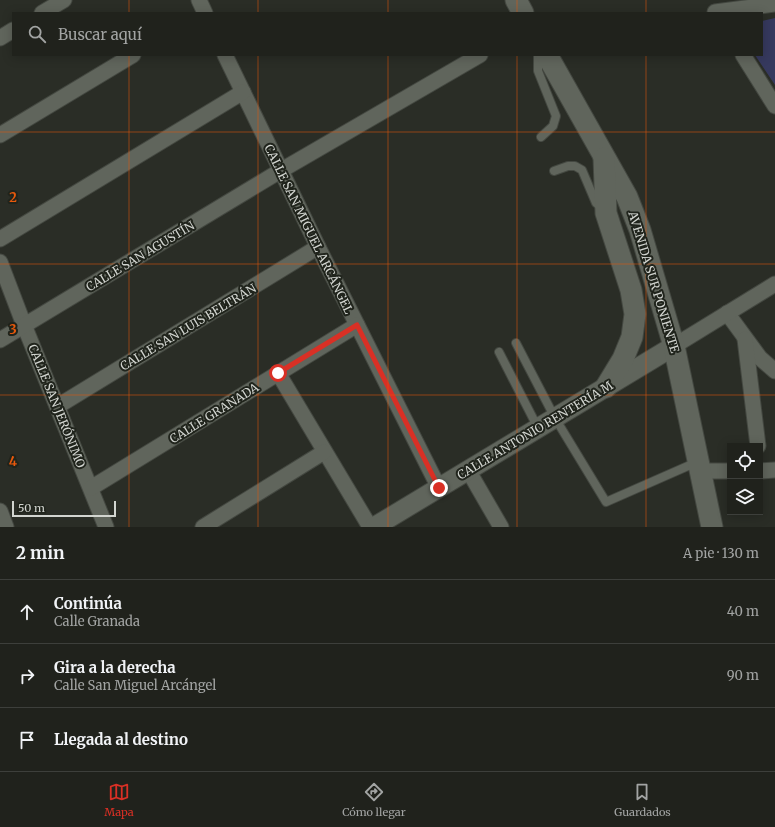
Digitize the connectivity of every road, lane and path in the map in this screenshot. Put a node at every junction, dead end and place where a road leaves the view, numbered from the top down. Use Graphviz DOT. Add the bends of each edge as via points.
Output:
graph roads {
  1 [pos="64,0"];
  2 [pos="516,0"];
  3 [pos="775,4"];
  4 [pos="713,8"];
  5 [pos="44,12"];
  6 [pos="522,12"];
  7 [pos="12,31"];
  8 [pos="0,38"];
  9 [pos="131,56"];
  10 [pos="225,56"];
  11 [pos="478,56"];
  12 [pos="538,56"];
  13 [pos="548,56"];
  14 [pos="744,56"];
  15 [pos="242,92"];
  16 [pos="775,106"];
  17 [pos="0,135"];
  18 [pos="541,138"];
  19 [pos="604,155"];
  20 [pos="280,171"];
  21 [pos="554,171"];
  22 [pos="606,212"];
  23 [pos="0,239"];
  24 [pos="318,248"];
  25 [pos="0,262"];
  26 [pos="775,284"];
  27 [pos="728,313"];
  28 [pos="24,325"];
  29 [pos="357,325"];
  30 [pos="745,339"];
  31 [pos="0,340"];
  32 [pos="516,342"];
  33 [pos="674,346"];
  34 [pos="498,352"];
  35 [pos="775,371"];
  36 [pos="278,373"];
  37 [pos="606,387"];
  38 [pos="58,406"];
  39 [pos="555,418"];
  40 [pos="538,428"];
  41 [pos="758,443"];
  42 [pos="324,452"];
  43 [pos="700,466"];
  44 [pos="468,470"];
  45 [pos="727,470"];
  46 [pos="91,488"];
  47 [pos="439,488"];
  48 [pos="0,511"];
  49 [pos="6,527"];
  50 [pos="106,527"];
  51 [pos="203,527"];
  52 [pos="370,527"];
  53 [pos="374,527"];
  54 [pos="501,527"];
  55 [pos="712,527"];
  1 -- 5 [label="street"];
  2 -- 6 [label="main road"];
  3 -- 4 [label="street"];
  7 -- 8 [label="street"];
  9 -- 17 [label="street"];
  10 -- 15 [label="street, CALLE SAN MIGUEL ARCÁNGEL"];
  11 -- 20 [label="street, CALLE SAN AGUSTÍN"];
  12 -- 18 [label="lane" via="538,71 556,116 553,126"];
  13 -- 19 [label="main road, AVENIDA SUR PONIENTE"];
  14 -- 16 [label="street"];
  15 -- 20 [label="street, CALLE SAN MIGUEL ARCÁNGEL"];
  15 -- 23 [label="street"];
  19 -- 22 [label="main road"];
  19 -- 33 [label="main road, AVENIDA SUR PONIENTE" via="627,197 640,230"];
  20 -- 24 [label="street, CALLE SAN MIGUEL ARCÁNGEL"];
  20 -- 28 [label="street, CALLE SAN AGUSTÍN"];
  21 -- 22 [label="lane" via="568,166 582,170 596,203"];
  22 -- 37 [label="main road" via="631,290 635,314 632,337 623,359"];
  24 -- 29 [label="street, CALLE SAN MIGUEL ARCÁNGEL"];
  24 -- 38 [label="street, CALLE SAN LUIS BELTRÁN"];
  25 -- 28 [label="street, CALLE SAN JERÓNIMO"];
  26 -- 27 [label="street"];
  27 -- 30 [label="street"];
  27 -- 33 [label="street"];
  28 -- 31 [label="street, CALLE SAN AGUSTÍN"];
  28 -- 38 [label="street, CALLE SAN JERÓNIMO"];
  29 -- 36 [label="street, CALLE GRANADA"];
  29 -- 47 [label="street, CALLE SAN MIGUEL ARCÁNGEL"];
  30 -- 35 [label="street" via="760,358"];
  30 -- 41 [label="street"];
  32 -- 39 [label="lane"];
  33 -- 37 [label="street, CALLE ANTONIO RENTERÍA M"];
  33 -- 43 [label="main road, AVENIDA SUR PONIENTE"];
  34 -- 40 [label="lane"];
  36 -- 42 [label="street"];
  36 -- 46 [label="street, CALLE GRANADA"];
  37 -- 39 [label="street, CALLE ANTONIO RENTERÍA M"];
  38 -- 46 [label="street, CALLE SAN JERÓNIMO"];
  39 -- 40 [label="street, CALLE ANTONIO RENTERÍA M"];
  39 -- 43 [label="lane" via="606,502"];
  40 -- 44 [label="street, CALLE ANTONIO RENTERÍA M"];
  42 -- 51 [label="street"];
  42 -- 52 [label="street"];
  43 -- 45 [label="street"];
  43 -- 55 [label="main road, AVENIDA SUR PONIENTE"];
  44 -- 47 [label="street, CALLE ANTONIO RENTERÍA M"];
  44 -- 54 [label="street"];
  46 -- 50 [label="street, CALLE SAN JERÓNIMO"];
  47 -- 53 [label="street, CALLE ANTONIO RENTERÍA M"];
  48 -- 49 [label="street"];
}
